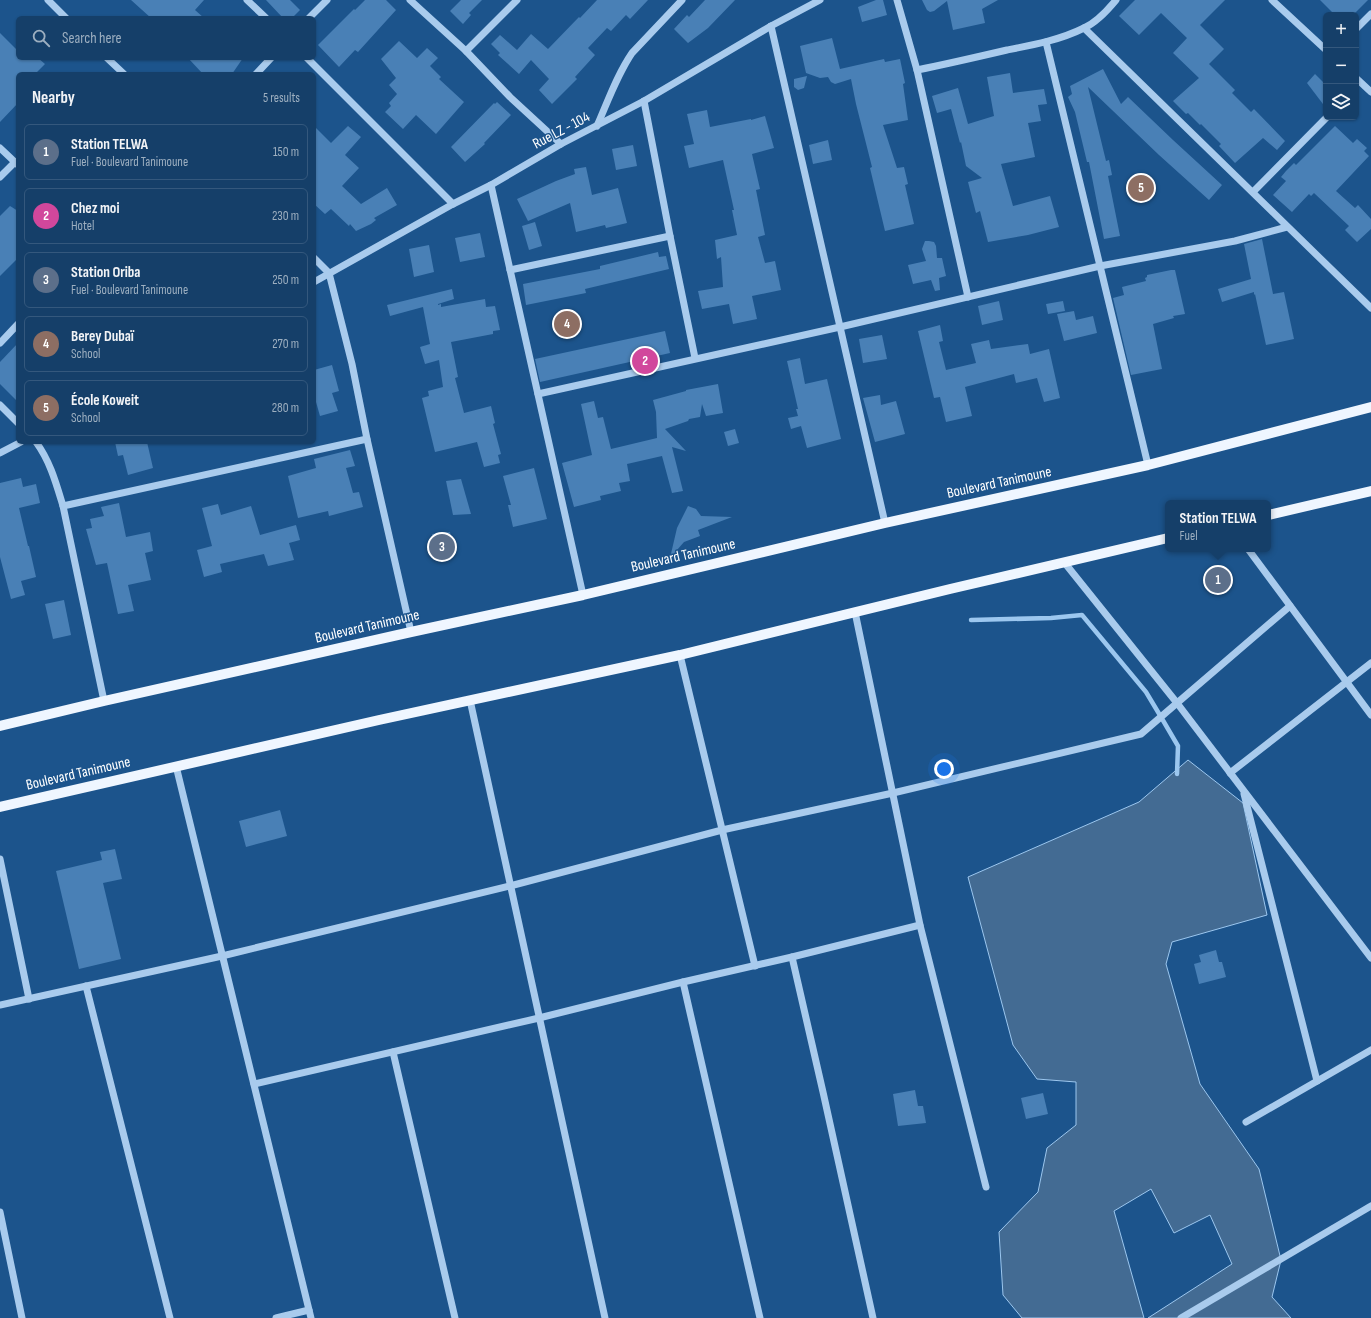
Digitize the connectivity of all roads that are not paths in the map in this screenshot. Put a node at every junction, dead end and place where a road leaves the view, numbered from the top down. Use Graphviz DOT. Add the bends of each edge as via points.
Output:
graph roads {
  1 [pos="48,0"];
  2 [pos="247,0"];
  3 [pos="327,0"];
  4 [pos="410,0"];
  5 [pos="517,0"];
  6 [pos="682,0"];
  7 [pos="820,0"];
  8 [pos="897,0"];
  9 [pos="1116,0"];
  10 [pos="1272,0"];
  11 [pos="1371,14"];
  12 [pos="64,16"];
  13 [pos="264,16"];
  14 [pos="311,16"];
  15 [pos="771,26"];
  16 [pos="1359,26"];
  17 [pos="1084,28"];
  18 [pos="1046,42"];
  19 [pos="1324,48"];
  20 [pos="466,51"];
  21 [pos="110,60"];
  22 [pos="269,60"];
  23 [pos="309,60"];
  24 [pos="917,70"];
  25 [pos="122,72"];
  26 [pos="258,72"];
  27 [pos="1359,84"];
  28 [pos="1371,92"];
  29 [pos="644,101"];
  30 [pos="1324,120"];
  31 [pos="597,126"];
  32 [pos="561,144"];
  33 [pos="0,148"];
  34 [pos="16,163"];
  35 [pos="0,177"];
  36 [pos="491,185"];
  37 [pos="1253,192"];
  38 [pos="453,204"];
  39 [pos="1287,227"];
  40 [pos="670,236"];
  41 [pos="316,260"];
  42 [pos="1100,266"];
  43 [pos="510,270"];
  44 [pos="329,273"];
  45 [pos="316,281"];
  46 [pos="968,297"];
  47 [pos="1371,308"];
  48 [pos="16,326"];
  49 [pos="840,327"];
  50 [pos="0,343"];
  51 [pos="695,358"];
  52 [pos="538,394"];
  53 [pos="0,405"];
  54 [pos="1371,407"];
  55 [pos="16,421"];
  56 [pos="367,439"];
  57 [pos="17,444"];
  58 [pos="37,444"];
  59 [pos="0,453"];
  60 [pos="1148,464"];
  61 [pos="1371,491"];
  62 [pos="63,506"];
  63 [pos="1271,514"];
  64 [pos="885,522"];
  65 [pos="1165,539"];
  66 [pos="1250,552"];
  67 [pos="1064,562"];
  68 [pos="583,595"];
  69 [pos="1290,606"];
  70 [pos="855,612"];
  71 [pos="410,632"];
  72 [pos="680,655"];
  73 [pos="1371,663"];
  74 [pos="1346,682"];
  75 [pos="470,700"];
  76 [pos="104,701"];
  77 [pos="1177,703"];
  78 [pos="1371,716"];
  79 [pos="0,726"];
  80 [pos="176,766"];
  81 [pos="1230,773"];
  82 [pos="1242,790"];
  83 [pos="893,793"];
  84 [pos="0,806"];
  85 [pos="722,830"];
  86 [pos="0,859"];
  87 [pos="510,886"];
  88 [pos="920,925"];
  89 [pos="222,956"];
  90 [pos="792,957"];
  91 [pos="1371,958"];
  92 [pos="755,966"];
  93 [pos="683,982"];
  94 [pos="86,986"];
  95 [pos="30,998"];
  96 [pos="0,1005"];
  97 [pos="539,1018"];
  98 [pos="1371,1050"];
  99 [pos="393,1052"];
  100 [pos="1317,1081"];
  101 [pos="254,1084"];
  102 [pos="1246,1122"];
  103 [pos="986,1187"];
  104 [pos="1371,1206"];
  105 [pos="0,1212"];
  106 [pos="309,1310"];
  107 [pos="22,1318"];
  108 [pos="170,1318"];
  109 [pos="276,1318"];
  110 [pos="311,1318"];
  111 [pos="455,1318"];
  112 [pos="605,1318"];
  113 [pos="760,1318"];
  114 [pos="873,1318"];
  115 [pos="1180,1318"];
  1 -- 12 [label="street"];
  2 -- 13 [label="street"];
  3 -- 14 [label="street"];
  4 -- 20 [label="street"];
  5 -- 20 [label="street"];
  6 -- 31 [label="street" via="626,61"];
  7 -- 15 [label="street, Rue LZ - 104"];
  8 -- 24 [label="street"];
  9 -- 17 [label="street" via="1098,19"];
  10 -- 19 [label="street"];
  11 -- 16 [label="street"];
  15 -- 29 [label="street, Rue LZ - 104"];
  15 -- 49 [label="street"];
  17 -- 18 [label="street"];
  17 -- 37 [label="street"];
  18 -- 24 [label="street"];
  18 -- 42 [label="street"];
  20 -- 32 [label="street"];
  21 -- 25 [label="street"];
  22 -- 26 [label="street"];
  23 -- 38 [label="street"];
  24 -- 46 [label="street"];
  27 -- 28 [label="street"];
  29 -- 31 [label="street, Rue LZ - 104"];
  29 -- 40 [label="street"];
  30 -- 37 [label="street"];
  31 -- 32 [label="street, Rue LZ - 104"];
  32 -- 36 [label="street, Rue LZ - 104"];
  33 -- 34 [label="street"];
  34 -- 35 [label="street"];
  36 -- 38 [label="street, Rue LZ - 104"];
  36 -- 43 [label="street"];
  37 -- 39 [label="street"];
  38 -- 44 [label="street, Rue LZ - 104"];
  39 -- 42 [label="street" via="1234,241"];
  39 -- 47 [label="street"];
  40 -- 43 [label="street"];
  40 -- 51 [label="street"];
  41 -- 44 [label="street"];
  42 -- 46 [label="street"];
  42 -- 60 [label="street"];
  43 -- 52 [label="street"];
  44 -- 45 [label="street, Rue LZ - 104"];
  44 -- 56 [label="street" via="352,364"];
  46 -- 49 [label="street"];
  48 -- 50 [label="street"];
  49 -- 51 [label="street"];
  49 -- 64 [label="street"];
  51 -- 52 [label="street"];
  52 -- 68 [label="street"];
  53 -- 55 [label="street"];
  54 -- 60 [label="main road, Boulevard Tanimoune"];
  56 -- 62 [label="street"];
  56 -- 71 [label="street"];
  57 -- 59 [label="street"];
  58 -- 62 [label="street" via="47,461"];
  60 -- 64 [label="main road, Boulevard Tanimoune"];
  61 -- 63 [label="main road"];
  62 -- 76 [label="street"];
  64 -- 68 [label="main road, Boulevard Tanimoune"];
  65 -- 67 [label="main road, Boulevard Tanimoune"];
  66 -- 69 [label="street"];
  67 -- 70 [label="main road, Boulevard Tanimoune"];
  67 -- 77 [label="street"];
  68 -- 71 [label="main road, Boulevard Tanimoune"];
  69 -- 74 [label="street"];
  69 -- 77 [label="street"];
  70 -- 72 [label="main road, Boulevard Tanimoune"];
  70 -- 83 [label="street"];
  71 -- 76 [label="main road, Boulevard Tanimoune"];
  72 -- 75 [label="main road, Boulevard Tanimoune"];
  72 -- 85 [label="street"];
  73 -- 74 [label="street"];
  74 -- 78 [label="street"];
  74 -- 81 [label="street"];
  75 -- 80 [label="main road, Boulevard Tanimoune"];
  75 -- 87 [label="street"];
  76 -- 79 [label="main road, Boulevard Tanimoune"];
  77 -- 81 [label="street"];
  77 -- 83 [label="street" via="1141,734"];
  80 -- 84 [label="main road, Boulevard Tanimoune"];
  80 -- 89 [label="street"];
  81 -- 82 [label="street"];
  82 -- 91 [label="street"];
  82 -- 100 [label="street"];
  83 -- 85 [label="street"];
  83 -- 88 [label="street"];
  85 -- 87 [label="street"];
  85 -- 92 [label="street"];
  86 -- 95 [label="street"];
  87 -- 89 [label="street"];
  87 -- 97 [label="street"];
  88 -- 90 [label="street"];
  88 -- 103 [label="street"];
  89 -- 94 [label="street"];
  89 -- 101 [label="street"];
  90 -- 92 [label="street"];
  90 -- 114 [label="street"];
  92 -- 93 [label="street"];
  93 -- 97 [label="street"];
  93 -- 113 [label="street"];
  94 -- 95 [label="street"];
  94 -- 108 [label="street"];
  95 -- 96 [label="street"];
  97 -- 99 [label="street"];
  97 -- 112 [label="street"];
  98 -- 100 [label="street"];
  99 -- 101 [label="street"];
  99 -- 111 [label="street"];
  100 -- 102 [label="street"];
  101 -- 106 [label="street"];
  104 -- 115 [label="street"];
  105 -- 107 [label="street"];
  106 -- 109 [label="street"];
  106 -- 110 [label="street"];
}
